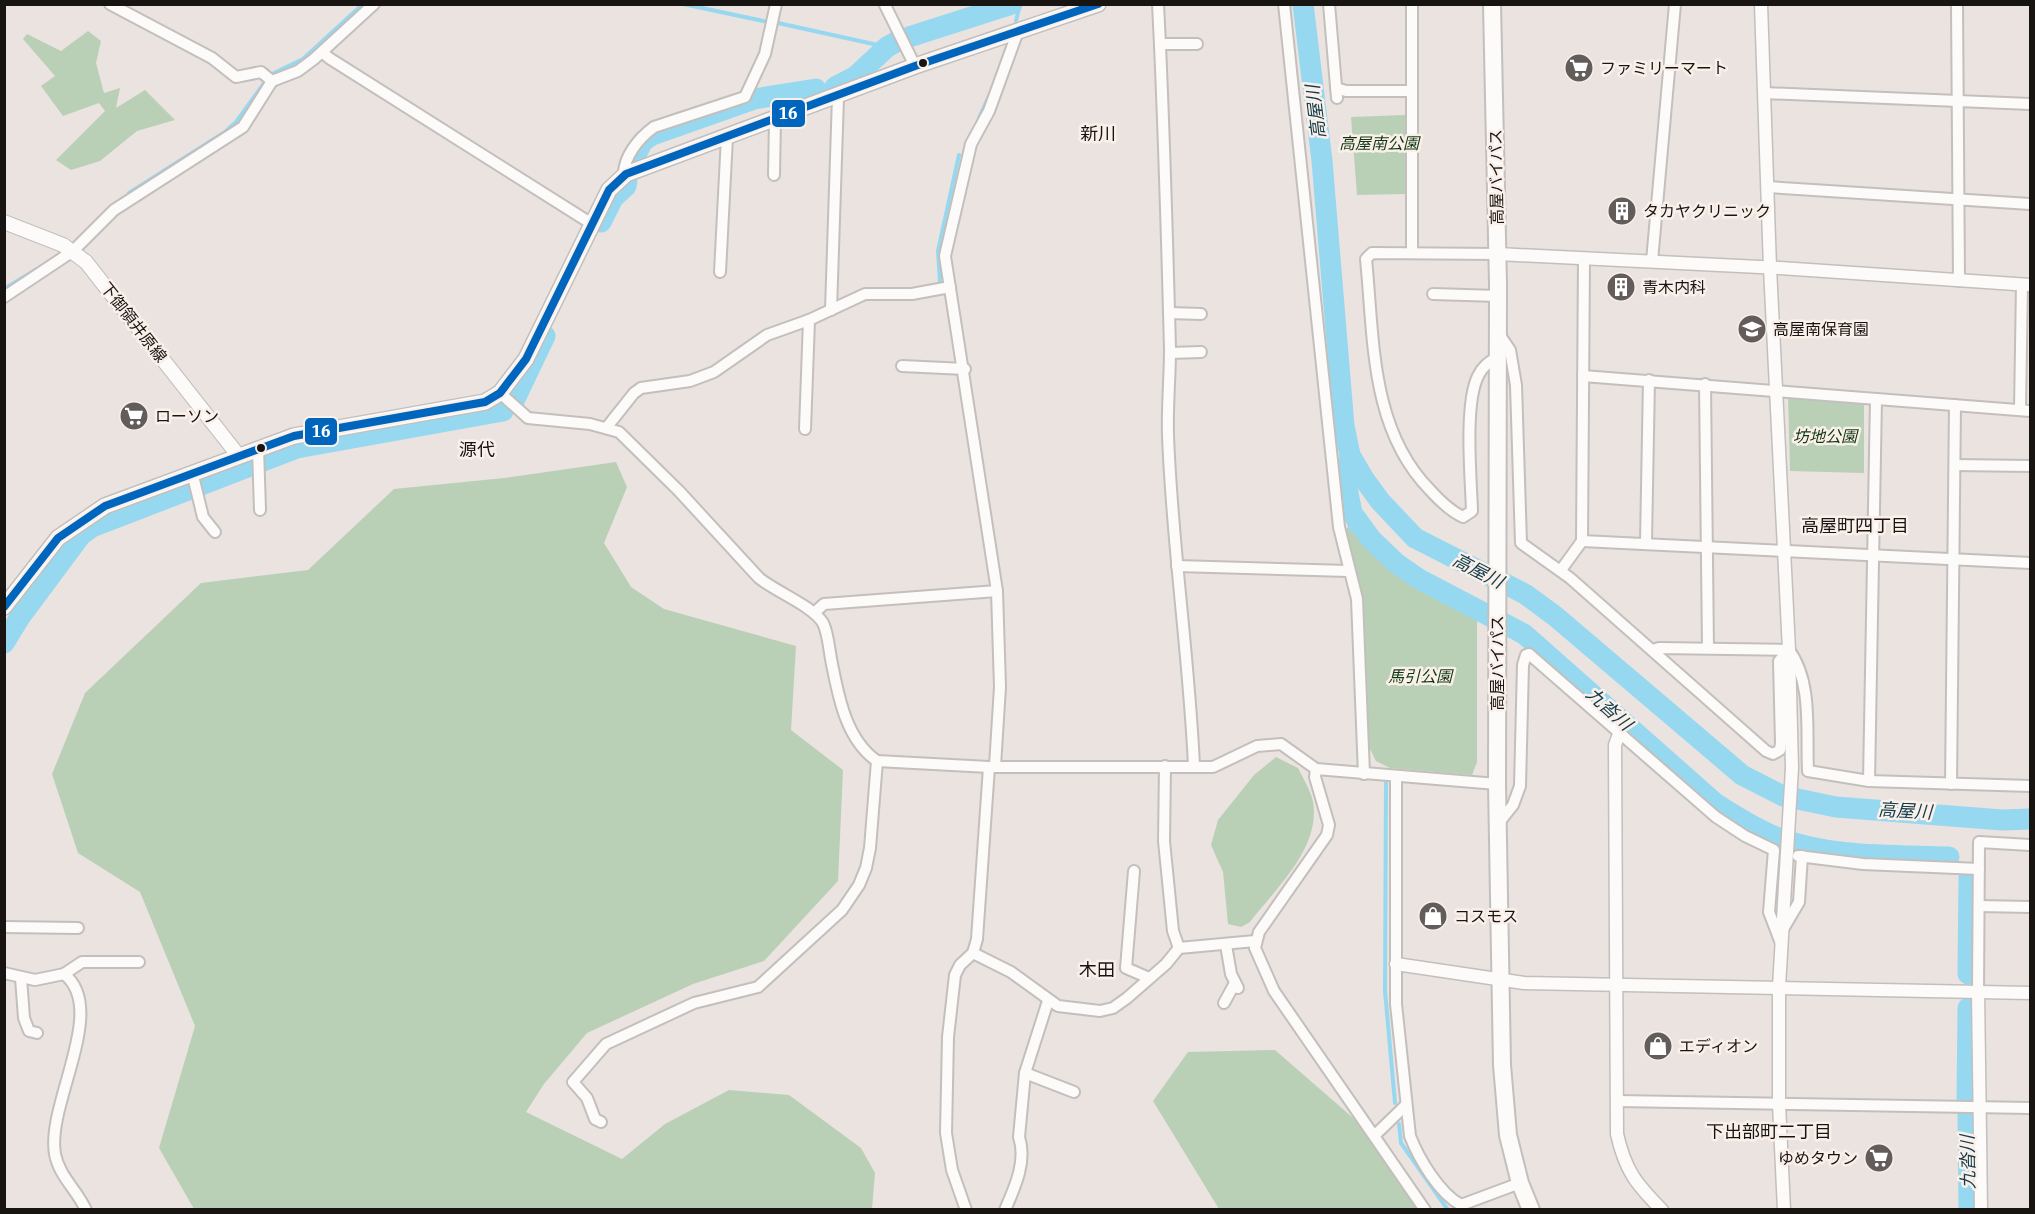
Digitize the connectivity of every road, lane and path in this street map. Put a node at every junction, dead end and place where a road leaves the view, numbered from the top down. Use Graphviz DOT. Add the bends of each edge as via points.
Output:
graph roads {
  1 [pos="110,4"];
  2 [pos="374,4"];
  3 [pos="776,4"];
  4 [pos="1098,4"];
  5 [pos="1158,4"];
  6 [pos="1284,4"];
  7 [pos="1329,4"];
  8 [pos="1412,4"];
  9 [pos="1492,4"];
  10 [pos="1675,4"];
  11 [pos="1761,4"];
  12 [pos="1958,4"];
  13 [pos="885,5"];
  14 [pos="126,8"];
  15 [pos="1018,31"];
  16 [pos="1160,44"];
  17 [pos="1197,44"];
  18 [pos="322,52"];
  19 [pos="915,66"];
  20 [pos="270,78"];
  21 [pos="1412,91"];
  22 [pos="1764,93"];
  23 [pos="838,97"];
  24 [pos="1958,101"];
  25 [pos="2031,104"];
  26 [pos="775,120"];
  27 [pos="727,136"];
  28 [pos="774,175"];
  29 [pos="624,176"];
  30 [pos="1768,187"];
  31 [pos="1959,200"];
  32 [pos="2031,204"];
  33 [pos="4,222"];
  34 [pos="592,224"];
  35 [pos="73,251"];
  36 [pos="1412,253"];
  37 [pos="1498,254"];
  38 [pos="1584,258"];
  39 [pos="1653,261"];
  40 [pos="1770,268"];
  41 [pos="720,272"];
  42 [pos="1959,281"];
  43 [pos="2026,285"];
  44 [pos="950,287"];
  45 [pos="1433,294"];
  46 [pos="1498,296"];
  47 [pos="4,297"];
  48 [pos="831,310"];
  49 [pos="1169,313"];
  50 [pos="1201,314"];
  51 [pos="809,320"];
  52 [pos="1497,332"];
  53 [pos="1200,352"];
  54 [pos="1170,353"];
  55 [pos="1497,357"];
  56 [pos="902,366"];
  57 [pos="965,369"];
  58 [pos="1583,376"];
  59 [pos="1649,380"];
  60 [pos="1705,384"];
  61 [pos="1776,390"];
  62 [pos="500,393"];
  63 [pos="1876,399"];
  64 [pos="1955,405"];
  65 [pos="2025,410"];
  66 [pos="607,427"];
  67 [pos="805,429"];
  68 [pos="238,455"];
  69 [pos="259,458"];
  70 [pos="1955,465"];
  71 [pos="2031,466"];
  72 [pos="195,483"];
  73 [pos="260,510"];
  74 [pos="215,532"];
  75 [pos="1582,541"];
  76 [pos="1646,542"];
  77 [pos="1706,546"];
  78 [pos="1783,549"];
  79 [pos="1871,553"];
  80 [pos="1955,557"];
  81 [pos="2031,563"];
  82 [pos="1177,566"];
  83 [pos="1561,570"];
  84 [pos="1348,572"];
  85 [pos="997,591"];
  86 [pos="4,607"];
  87 [pos="814,613"];
  88 [pos="1708,648"];
  89 [pos="1653,650"];
  90 [pos="1789,650"];
  91 [pos="1619,734"];
  92 [pos="877,761"];
  93 [pos="992,766"];
  94 [pos="1165,766"];
  95 [pos="1194,766"];
  96 [pos="1316,769"];
  97 [pos="1364,774"];
  98 [pos="1396,778"];
  99 [pos="1869,781"];
  100 [pos="1497,784"];
  101 [pos="1951,784"];
  102 [pos="2031,786"];
  103 [pos="1498,824"];
  104 [pos="2031,844"];
  105 [pos="1788,852"];
  106 [pos="1979,869"];
  107 [pos="1134,871"];
  108 [pos="1979,906"];
  109 [pos="2031,907"];
  110 [pos="4,927"];
  111 [pos="78,928"];
  112 [pos="1255,941"];
  113 [pos="1226,945"];
  114 [pos="1782,947"];
  115 [pos="1179,948"];
  116 [pos="973,952"];
  117 [pos="139,962"];
  118 [pos="1396,964"];
  119 [pos="4,973"];
  120 [pos="64,974"];
  121 [pos="21,978"];
  122 [pos="1149,978"];
  123 [pos="1500,981"];
  124 [pos="1617,984"];
  125 [pos="1779,987"];
  126 [pos="1978,991"];
  127 [pos="2031,993"];
  128 [pos="1048,1001"];
  129 [pos="1224,1003"];
  130 [pos="37,1033"];
  131 [pos="1025,1073"];
  132 [pos="1074,1092"];
  133 [pos="1618,1101"];
  134 [pos="1779,1104"];
  135 [pos="1406,1105"];
  136 [pos="1980,1107"];
  137 [pos="2031,1108"];
  138 [pos="601,1122"];
  139 [pos="1375,1135"];
  140 [pos="1520,1183"];
  141 [pos="86,1209"];
  142 [pos="966,1209"];
  143 [pos="1005,1209"];
  144 [pos="1425,1209"];
  145 [pos="1531,1209"];
  146 [pos="1662,1209"];
  147 [pos="1784,1209"];
  148 [pos="1981,1209"];
  1 -- 14 [label="street"];
  2 -- 18 [label="street"];
  3 -- 29 [label="street" via="765,54 745,97 654,127 643,135 628,158"];
  4 -- 15 [label="main road"];
  5 -- 16 [label="street"];
  6 -- 84 [label="street" via="1339,527"];
  7 -- 21 [label="street" via="1336,93"];
  8 -- 21 [label="street"];
  9 -- 37 [label="highway, 高屋バイパス"];
  10 -- 39 [label="street"];
  11 -- 22 [label="street"];
  12 -- 24 [label="street"];
  13 -- 19 [label="street"];
  14 -- 20 [label="street" via="212,58 236,77 261,72"];
  15 -- 19 [label="main road"];
  15 -- 44 [label="street" via="964,166 945,256"];
  16 -- 17 [label="street"];
  16 -- 49 [label="street"];
  18 -- 20 [label="street" via="298,71"];
  18 -- 34 [label="street"];
  19 -- 23 [label="main road"];
  20 -- 35 [label="street" via="243,127 114,210"];
  21 -- 36 [label="street"];
  22 -- 24 [label="street"];
  22 -- 30 [label="street"];
  23 -- 26 [label="main road"];
  23 -- 48 [label="street"];
  24 -- 25 [label="street"];
  24 -- 31 [label="street"];
  26 -- 27 [label="main road"];
  26 -- 28 [label="street"];
  27 -- 29 [label="main road"];
  27 -- 41 [label="street"];
  29 -- 34 [label="main road" via="609,190"];
  30 -- 31 [label="street"];
  30 -- 40 [label="street"];
  31 -- 32 [label="street"];
  31 -- 42 [label="street"];
  33 -- 35 [label="main road, 下御領井原線"];
  34 -- 62 [label="main road" via="526,359"];
  35 -- 47 [label="street"];
  35 -- 68 [label="main road, 下御領井原線" via="100,279"];
  36 -- 37 [label="street"];
  36 -- 55 [label="street" via="1372,253 1366,259 1380,396 1389,427 1420,480 1462,517 1472,511 1471,408 1476,379 1484,365"];
  37 -- 38 [label="street"];
  37 -- 46 [label="highway, 高屋バイパス"];
  38 -- 39 [label="street"];
  38 -- 58 [label="street"];
  39 -- 40 [label="street"];
  40 -- 42 [label="street"];
  40 -- 61 [label="street"];
  42 -- 43 [label="street"];
  43 -- 65 [label="street"];
  44 -- 48 [label="street" via="912,294 865,294"];
  44 -- 57 [label="street"];
  45 -- 46 [label="street"];
  46 -- 52 [label="highway, 高屋バイパス"];
  48 -- 51 [label="street"];
  49 -- 50 [label="street"];
  49 -- 54 [label="street"];
  51 -- 66 [label="street" via="767,335 714,372 690,381 641,388"];
  51 -- 67 [label="street"];
  52 -- 55 [label="highway, 高屋バイパス"];
  52 -- 83 [label="street" via="1510,350 1516,385 1521,543"];
  53 -- 54 [label="street"];
  54 -- 82 [label="street" via="1168,434"];
  55 -- 100 [label="highway, 高屋バイパス"];
  56 -- 57 [label="street"];
  57 -- 85 [label="street"];
  58 -- 59 [label="street"];
  58 -- 75 [label="street"];
  59 -- 60 [label="street"];
  59 -- 76 [label="street"];
  60 -- 61 [label="street"];
  60 -- 77 [label="street"];
  61 -- 63 [label="street"];
  61 -- 78 [label="street"];
  62 -- 66 [label="street" via="528,418"];
  62 -- 69 [label="main road" via="485,402 304,434"];
  63 -- 64 [label="street"];
  63 -- 79 [label="street"];
  64 -- 65 [label="street"];
  64 -- 70 [label="street"];
  66 -- 87 [label="street" via="629,440 759,578"];
  68 -- 69 [label="main road"];
  68 -- 72 [label="main road"];
  69 -- 73 [label="street"];
  70 -- 71 [label="street"];
  70 -- 80 [label="street"];
  72 -- 74 [label="street" via="203,517"];
  72 -- 86 [label="main road" via="105,506 76,524 38,561"];
  75 -- 76 [label="street"];
  75 -- 83 [label="street"];
  76 -- 77 [label="street"];
  77 -- 78 [label="street"];
  77 -- 88 [label="street"];
  78 -- 79 [label="street"];
  78 -- 90 [label="street"];
  79 -- 80 [label="street"];
  79 -- 99 [label="street"];
  80 -- 81 [label="street"];
  80 -- 101 [label="street"];
  82 -- 84 [label="street"];
  82 -- 95 [label="street" via="1191,688"];
  83 -- 89 [label="street"];
  84 -- 97 [label="street" via="1358,610"];
  85 -- 87 [label="street" via="824,604"];
  85 -- 93 [label="street" via="1000,687"];
  87 -- 92 [label="street" via="823,623 838,698 848,724"];
  88 -- 89 [label="street"];
  88 -- 90 [label="street"];
  89 -- 90 [label="street" via="1766,751 1777,754 1781,744 1779,661"];
  90 -- 99 [label="street" via="1803,681 1808,771"];
  90 -- 105 [label="street"];
  91 -- 103 [label="street" via="1535,657 1526,655 1520,786 1513,805"];
  91 -- 105 [label="street" via="1716,817 1746,836"];
  91 -- 124 [label="street" via="1615,745"];
  92 -- 93 [label="street"];
  92 -- 138 [label="street" via="870,848 866,868 851,899 758,987 694,1003 603,1046 573,1082 595,1119"];
  93 -- 94 [label="street"];
  93 -- 116 [label="street"];
  94 -- 95 [label="street"];
  94 -- 115 [label="street" via="1164,841 1173,931"];
  95 -- 96 [label="street" via="1214,767 1257,746 1281,744"];
  96 -- 97 [label="street"];
  96 -- 112 [label="street" via="1329,825 1327,835"];
  97 -- 98 [label="street"];
  98 -- 100 [label="street"];
  98 -- 118 [label="street"];
  99 -- 101 [label="street"];
  100 -- 103 [label="highway, 高屋バイパス"];
  101 -- 102 [label="street"];
  103 -- 123 [label="highway, 高屋バイパス"];
  104 -- 106 [label="street" via="1979,842"];
  105 -- 106 [label="street" via="1863,864"];
  105 -- 114 [label="street"];
  105 -- 114 [label="street" via="1769,912"];
  106 -- 108 [label="street"];
  107 -- 122 [label="street" via="1126,968"];
  108 -- 109 [label="street"];
  108 -- 126 [label="street"];
  110 -- 111 [label="street"];
  112 -- 113 [label="street"];
  112 -- 139 [label="street" via="1259,961 1274,991"];
  113 -- 115 [label="street"];
  113 -- 129 [label="street" via="1236,986"];
  114 -- 125 [label="street"];
  115 -- 122 [label="street"];
  116 -- 128 [label="street" via="1011,972"];
  116 -- 142 [label="street" via="956,975 949,1019 945,1114 952,1170"];
  117 -- 120 [label="street" via="82,962"];
  118 -- 123 [label="street"];
  118 -- 135 [label="street"];
  119 -- 121 [label="street"];
  120 -- 121 [label="street" via="35,980"];
  120 -- 141 [label="street" via="74,982 81,1008 57,1112 55,1154 60,1170"];
  121 -- 130 [label="street" via="24,1018 29,1031"];
  122 -- 128 [label="street" via="1113,1008 1100,1011 1058,1006"];
  123 -- 124 [label="street"];
  123 -- 140 [label="highway, 高屋バイパス" via="1504,1109"];
  124 -- 125 [label="street"];
  124 -- 133 [label="street"];
  125 -- 126 [label="street"];
  125 -- 134 [label="street"];
  126 -- 127 [label="street"];
  126 -- 136 [label="street"];
  128 -- 131 [label="street"];
  131 -- 132 [label="street"];
  131 -- 143 [label="street" via="1019,1176"];
  133 -- 134 [label="street"];
  133 -- 146 [label="street" via="1617,1134 1627,1169"];
  134 -- 136 [label="street"];
  134 -- 147 [label="street"];
  135 -- 139 [label="street"];
  135 -- 140 [label="street" via="1416,1151 1451,1199 1461,1204"];
  136 -- 137 [label="street"];
  136 -- 148 [label="street"];
  139 -- 144 [label="street"];
  140 -- 145 [label="highway, 高屋バイパス"];
}
